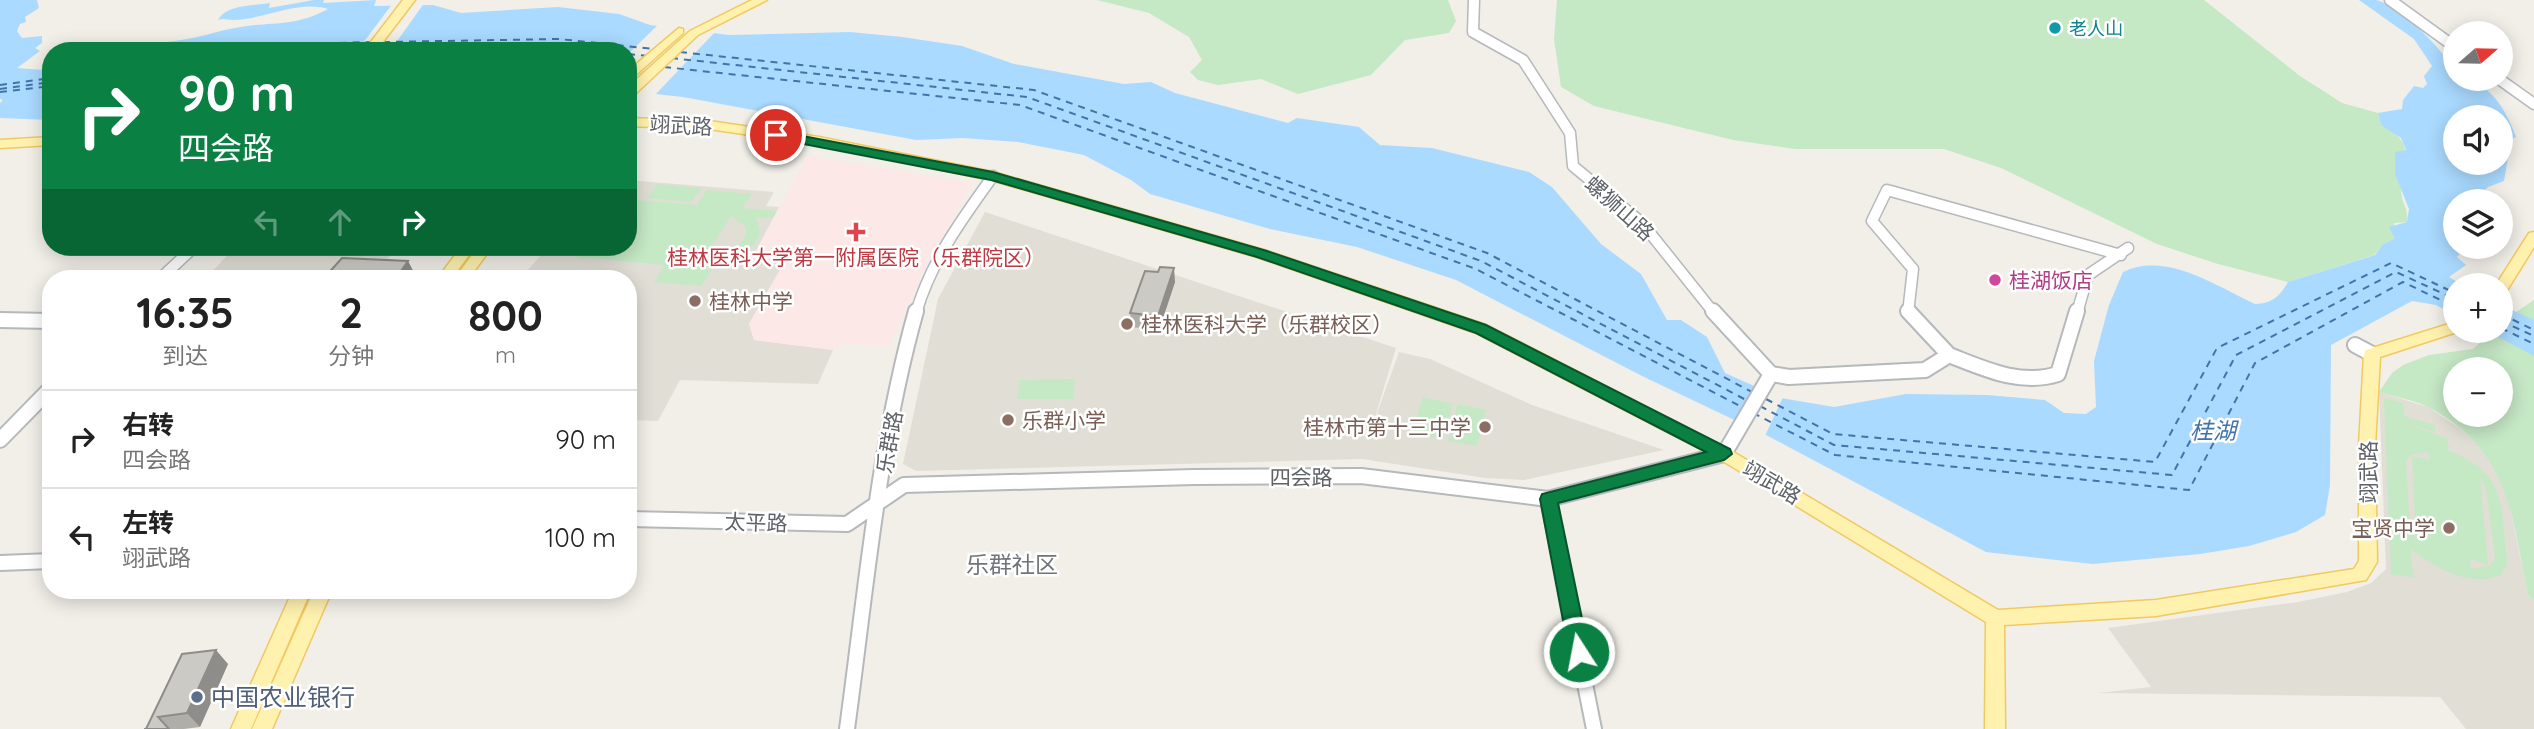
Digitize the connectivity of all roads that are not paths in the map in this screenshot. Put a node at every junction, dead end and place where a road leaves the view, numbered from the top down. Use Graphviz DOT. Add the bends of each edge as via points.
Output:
graph roads {
  1 [pos="748,0"];
  2 [pos="761,0"];
  3 [pos="1474,0"];
  4 [pos="2390,0"];
  5 [pos="413,1"];
  6 [pos="702,23"];
  7 [pos="2443,38"];
  8 [pos="378,42"];
  9 [pos="387,42"];
  10 [pos="637,69"];
  11 [pos="637,85"];
  12 [pos="2513,89"];
  13 [pos="2534,104"];
  14 [pos="637,124"];
  15 [pos="42,142"];
  16 [pos="0,144"];
  17 [pos="993,176"];
  18 [pos="2534,236"];
  19 [pos="184,256"];
  20 [pos="170,270"];
  21 [pos="2511,273"];
  22 [pos="0,320"];
  23 [pos="42,321"];
  24 [pos="2443,332"];
  25 [pos="2355,345"];
  26 [pos="2372,354"];
  27 [pos="1949,355"];
  28 [pos="1770,374"];
  29 [pos="42,397"];
  30 [pos="0,440"];
  31 [pos="1724,454"];
  32 [pos="1548,499"];
  33 [pos="878,503"];
  34 [pos="637,519"];
  35 [pos="42,561"];
  36 [pos="0,563"];
  37 [pos="298,599"];
  38 [pos="319,599"];
  39 [pos="1995,618"];
  40 [pos="241,729"];
  41 [pos="262,729"];
  42 [pos="848,729"];
  43 [pos="1594,729"];
  44 [pos="1995,729"];
  1 -- 6 [label="main road"];
  2 -- 6 [label="main road"];
  3 -- 28 [label="street, 螺狮山路" via="1473,32 1523,60 1570,133 1573,166 1643,223"];
  4 -- 7 [label="street"];
  5 -- 8 [label="main road"];
  5 -- 9 [label="main road"];
  6 -- 10 [label="main road" via="667,41"];
  6 -- 11 [label="main road"];
  12 -- 13 [label="street"];
  14 -- 17 [label="main road, 翊武路" via="734,129 819,141"];
  15 -- 16 [label="main road"];
  17 -- 31 [label="main road, 翊武路" via="1262,254 1481,329"];
  17 -- 33 [label="street, 乐群路" via="946,242 922,291 906,346"];
  18 -- 21 [label="main road"];
  19 -- 20 [label="street"];
  22 -- 23 [label="street"];
  24 -- 26 [label="main road"];
  25 -- 26 [label="street"];
  26 -- 39 [label="main road, 翊武路" via="2368,562 2360,575 2156,608"];
  27 -- 27 [label="street" via="2004,375 2043,381 2058,374 2088,275 2125,252 1887,190 1872,221 1913,269 1909,313"];
  27 -- 28 [label="street" via="1925,370"];
  28 -- 31 [label="street"];
  29 -- 30 [label="street"];
  31 -- 32 [label="street, 四会路"];
  31 -- 39 [label="main road, 翊武路"];
  32 -- 33 [label="street, 四会路" via="1333,476 904,485"];
  32 -- 43 [label="street"];
  33 -- 34 [label="street, 太平路" via="846,524"];
  33 -- 42 [label="street, 乐群路"];
  35 -- 36 [label="street"];
  37 -- 40 [label="main road"];
  38 -- 41 [label="main road"];
  39 -- 44 [label="main road"];
}
